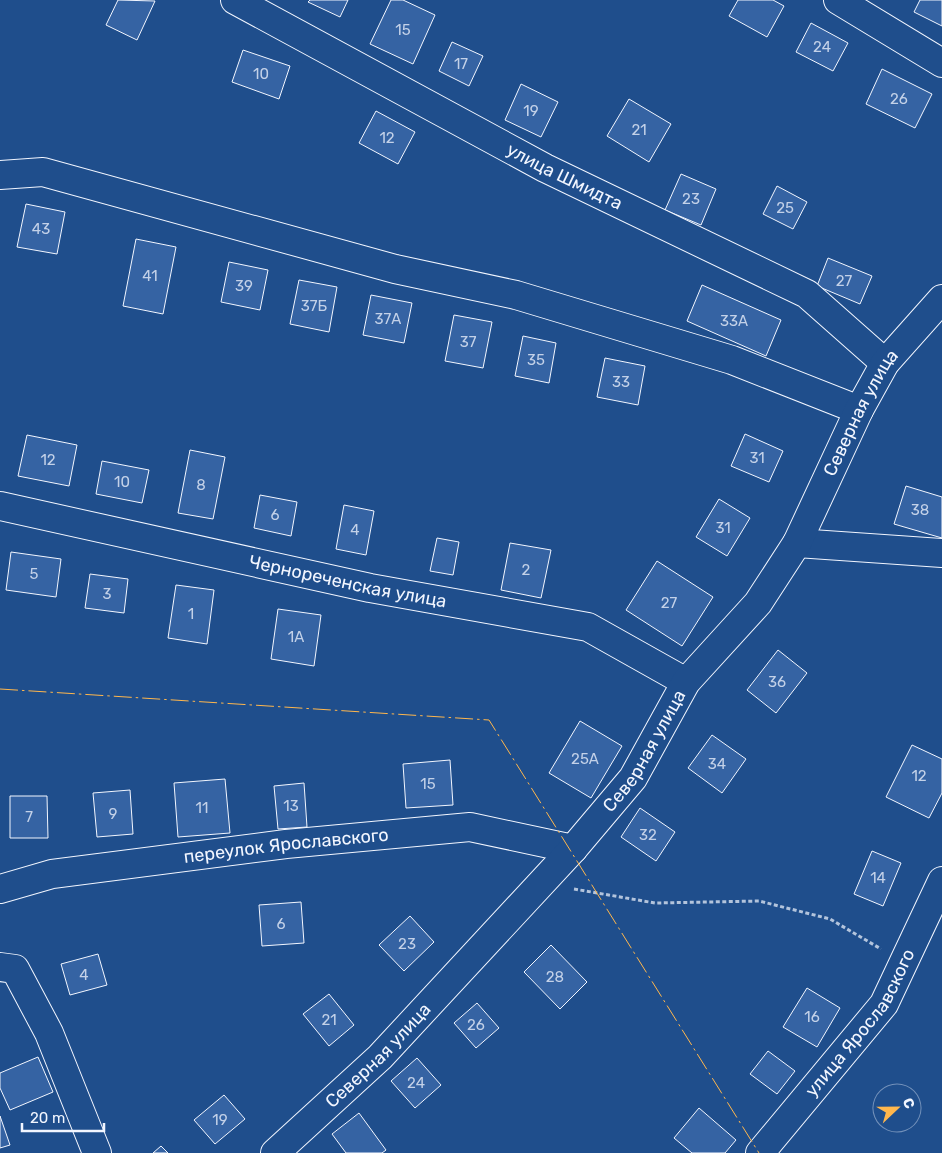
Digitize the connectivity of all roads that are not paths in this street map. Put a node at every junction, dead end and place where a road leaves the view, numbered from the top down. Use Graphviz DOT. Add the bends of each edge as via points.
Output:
graph roads {
  1 [pos="235,0"];
  2 [pos="838,0"];
  3 [pos="942,63"];
  4 [pos="0,175"];
  5 [pos="942,298"];
  6 [pos="884,363"];
  7 [pos="859,410"];
  8 [pos="0,506"];
  9 [pos="797,544"];
  10 [pos="942,553"];
  11 [pos="686,682"];
  12 [pos="573,849"];
  13 [pos="942,881"];
  14 [pos="0,890"];
  15 [pos="0,967"];
  16 [pos="97,1153"];
  17 [pos="275,1153"];
  18 [pos="760,1153"];
  1 -- 6 [label="street, улица Шмидта" via="545,168 807,294"];
  2 -- 3 [label="street"];
  4 -- 7 [label="street" via="44,172 395,269 516,295 732,360"];
  5 -- 6 [label="street, Северная улица"];
  6 -- 7 [label="street, Северная улица"];
  7 -- 9 [label="street, Северная улица"];
  8 -- 11 [label="street, Чернореченская улица" via="370,588 588,627"];
  9 -- 10 [label="street"];
  9 -- 11 [label="street, Северная улица" via="758,603"];
  11 -- 12 [label="street, Северная улица" via="633,778"];
  12 -- 14 [label="street, переулок Ярославского" via="470,827 286,844 52,874"];
  12 -- 17 [label="street, Северная улица" via="380,1057"];
  13 -- 18 [label="street, улица Ярославского" via="884,1004"];
  15 -- 16 [label="street" via="15,969 20,977 49,1033"];
}
